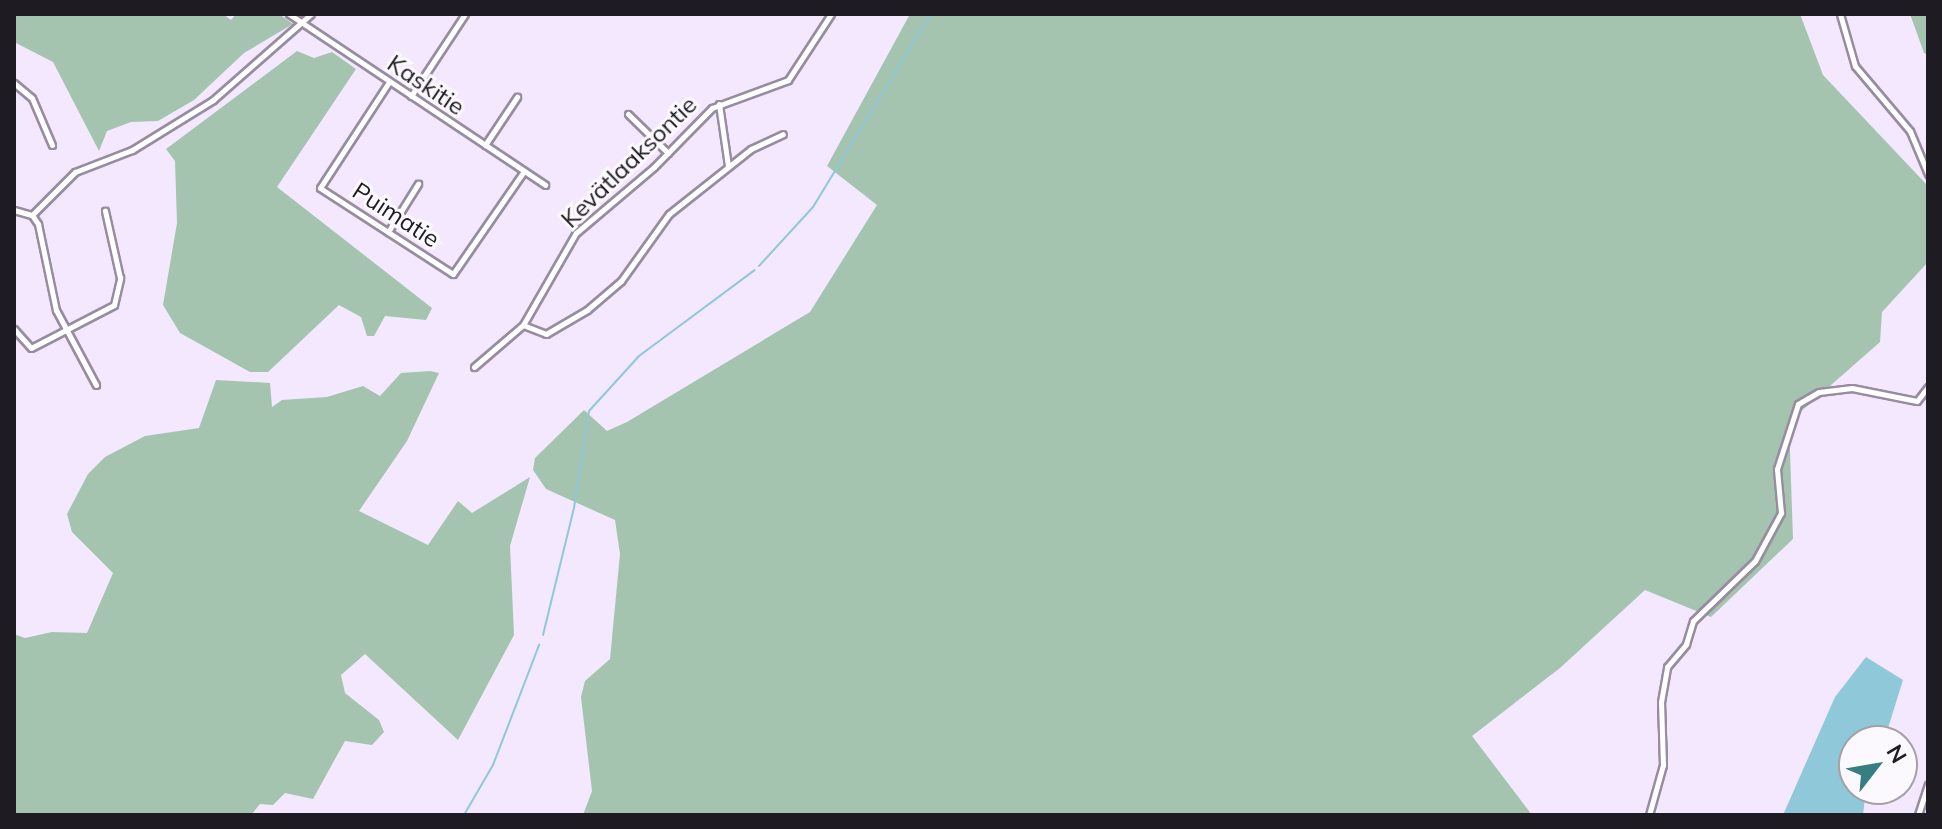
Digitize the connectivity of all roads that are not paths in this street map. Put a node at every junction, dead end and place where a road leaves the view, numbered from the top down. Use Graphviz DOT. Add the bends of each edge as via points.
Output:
graph roads {
  1 [pos="289,14"];
  2 [pos="311,14"];
  3 [pos="465,14"];
  4 [pos="831,14"];
  5 [pos="1840,14"];
  6 [pos="303,24"];
  7 [pos="389,82"];
  8 [pos="14,83"];
  9 [pos="411,96"];
  10 [pos="517,97"];
  11 [pos="719,104"];
  12 [pos="628,114"];
  13 [pos="783,134"];
  14 [pos="52,145"];
  15 [pos="485,145"];
  16 [pos="668,153"];
  17 [pos="728,166"];
  18 [pos="524,171"];
  19 [pos="1928,174"];
  20 [pos="418,184"];
  21 [pos="545,185"];
  22 [pos="14,210"];
  23 [pos="105,211"];
  24 [pos="32,215"];
  25 [pos="388,232"];
  26 [pos="523,325"];
  27 [pos="14,329"];
  28 [pos="65,330"];
  29 [pos="474,367"];
  30 [pos="96,385"];
  31 [pos="1928,387"];
  32 [pos="1928,785"];
  33 [pos="1649,815"];
  34 [pos="1918,815"];
  1 -- 6 [label="street, Kaskitie"];
  2 -- 6 [label="street"];
  3 -- 9 [label="street"];
  4 -- 11 [label="street, Kevätlaaksontie" via="788,80"];
  5 -- 19 [label="street" via="1855,66 1910,131"];
  6 -- 7 [label="street, Kaskitie"];
  6 -- 24 [label="street" via="213,100 132,150 75,172"];
  7 -- 9 [label="street, Kaskitie"];
  7 -- 25 [label="street, Puimatie" via="320,188"];
  8 -- 14 [label="street" via="32,98"];
  9 -- 15 [label="street, Kaskitie"];
  10 -- 15 [label="street"];
  11 -- 16 [label="street, Kevätlaaksontie"];
  11 -- 17 [label="street"];
  12 -- 16 [label="street"];
  13 -- 17 [label="street"];
  15 -- 18 [label="street, Kaskitie"];
  16 -- 26 [label="street, Kevätlaaksontie" via="576,233"];
  17 -- 26 [label="street" via="661,222 621,281 587,310 546,334"];
  18 -- 21 [label="street, Kaskitie"];
  18 -- 25 [label="street, Puimatie" via="453,274"];
  20 -- 25 [label="street"];
  22 -- 24 [label="street"];
  23 -- 28 [label="street" via="121,291 114,305"];
  24 -- 28 [label="street"];
  26 -- 29 [label="street, Kevätlaaksontie"];
  27 -- 28 [label="street" via="31,348"];
  28 -- 30 [label="street"];
  31 -- 33 [label="street" via="1917,401 1852,388 1819,392 1798,404 1777,469 1781,513 1765,534 1755,561 1693,621 1686,644 1667,667 1661,702 1663,765"];
  32 -- 34 [label="street"];
}
